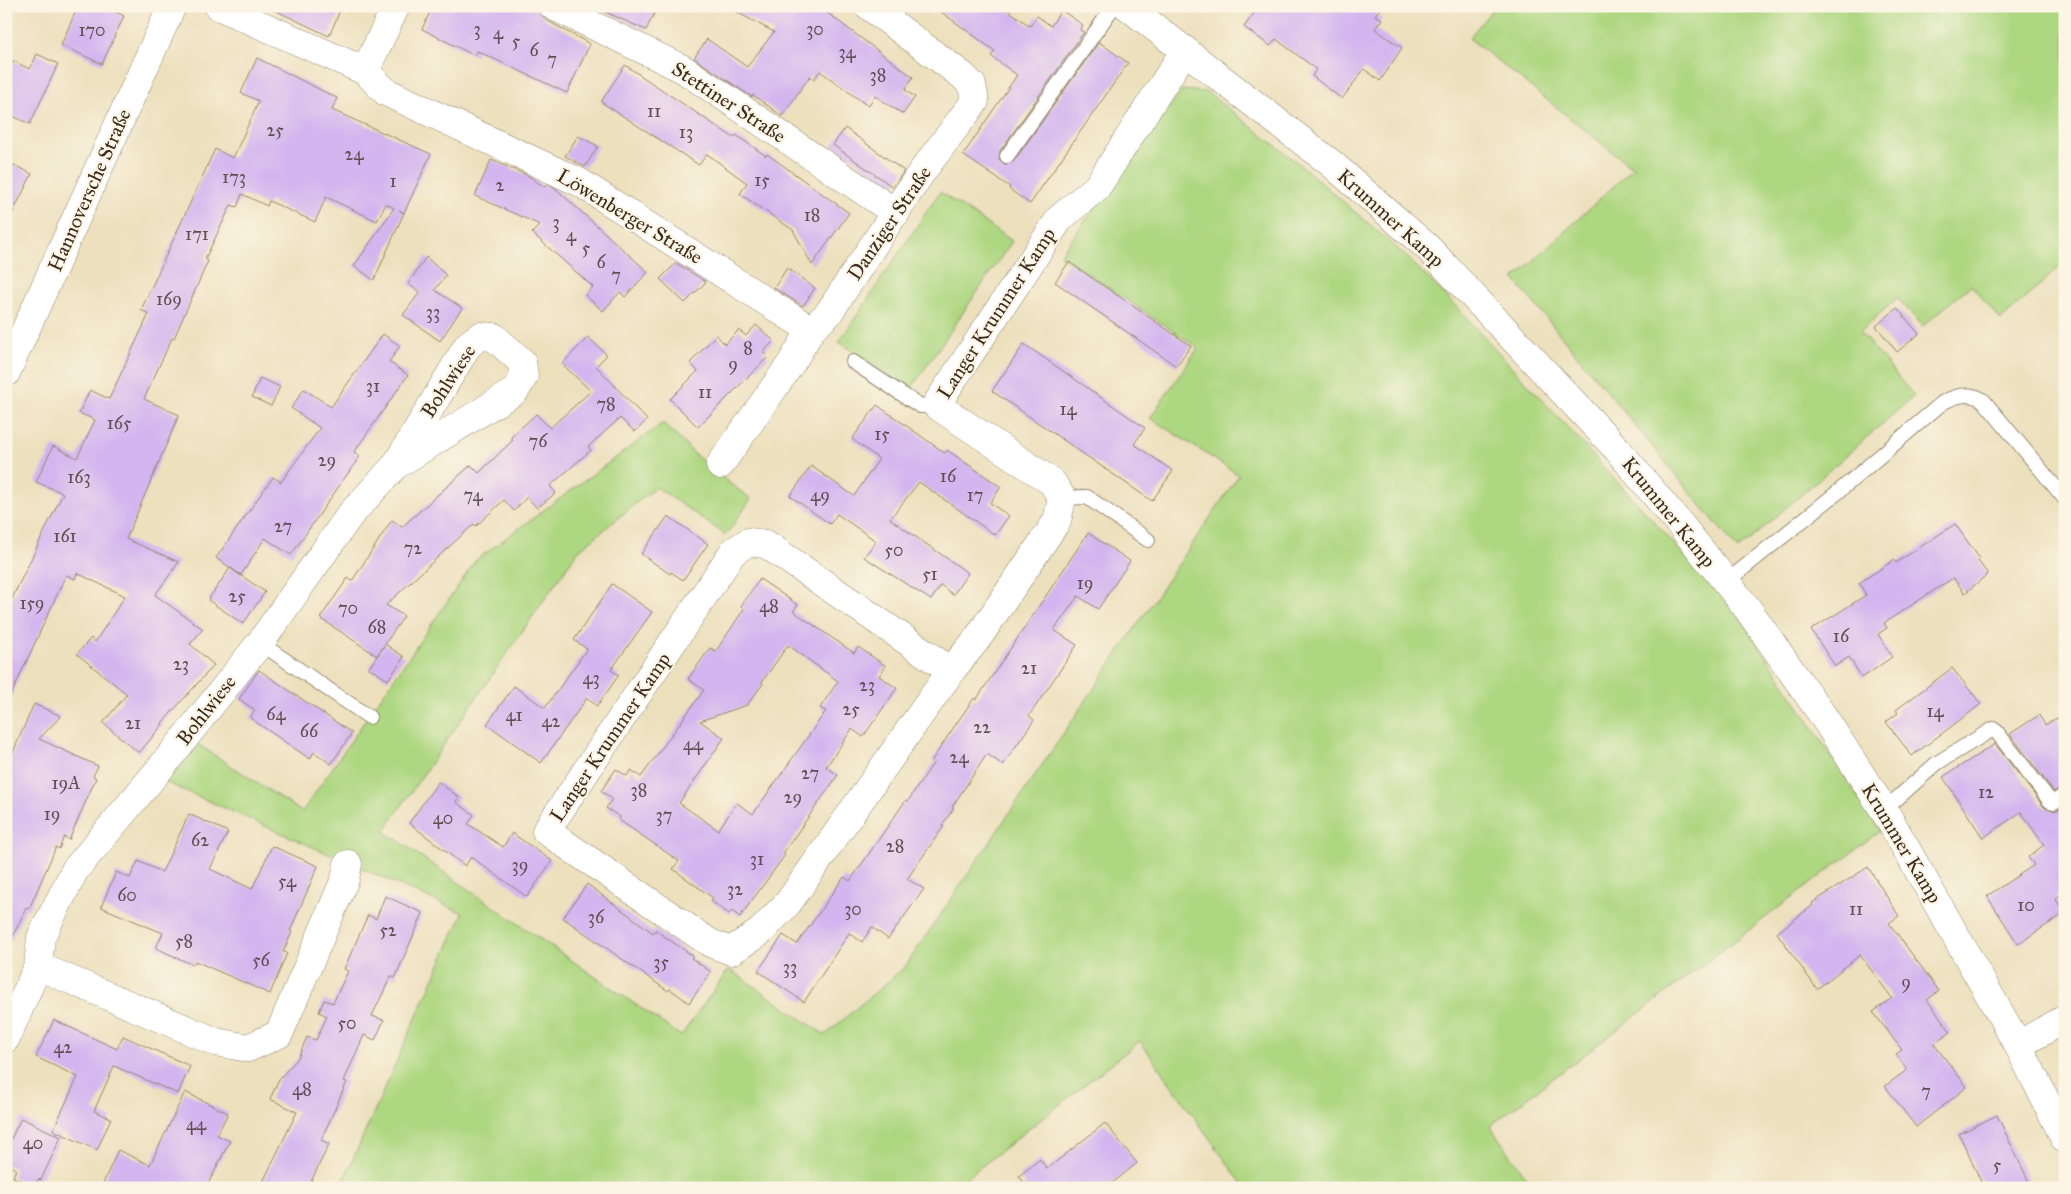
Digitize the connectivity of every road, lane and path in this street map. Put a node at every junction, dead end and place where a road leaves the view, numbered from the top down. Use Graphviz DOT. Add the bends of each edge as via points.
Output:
graph roads {
  1 [pos="172,6"];
  2 [pos="218,6"];
  3 [pos="396,6"];
  4 [pos="553,6"];
  5 [pos="869,6"];
  6 [pos="1114,6"];
  7 [pos="1127,6"];
  8 [pos="1185,50"];
  9 [pos="364,71"];
  10 [pos="1007,156"];
  11 [pos="896,213"];
  12 [pos="811,330"];
  13 [pos="853,362"];
  14 [pos="6,373"];
  15 [pos="936,405"];
  16 [pos="396,465"];
  17 [pos="720,465"];
  18 [pos="1062,498"];
  19 [pos="2065,499"];
  20 [pos="1148,540"];
  21 [pos="1726,582"];
  22 [pos="260,643"];
  23 [pos="951,671"];
  24 [pos="369,717"];
  25 [pos="2065,795"];
  26 [pos="1884,810"];
  27 [pos="348,864"];
  28 [pos="38,966"];
  29 [pos="2065,1019"];
  30 [pos="6,1038"];
  31 [pos="2018,1045"];
  32 [pos="2065,1139"];
  1 -- 14 [label="street, Hannoversche Straße"];
  2 -- 9 [label="street, Löwenberger Straße"];
  3 -- 9 [label="street"];
  4 -- 11 [label="street, Stettiner Straße" via="683,69"];
  5 -- 11 [label="street, Danziger Straße" via="963,76 972,85 976,101"];
  6 -- 10 [label="lane"];
  7 -- 8 [label="street, Krummer Kamp"];
  8 -- 15 [label="street, Langer Krummer Kamp" via="1097,187 1055,224"];
  8 -- 21 [label="street, Krummer Kamp" via="1332,164 1427,247 1617,449"];
  9 -- 12 [label="street, Löwenberger Straße" via="386,92 580,182"];
  11 -- 12 [label="street, Danziger Straße" via="828,314"];
  12 -- 17 [label="street, Danziger Straße"];
  13 -- 15 [label="lane" via="920,406"];
  15 -- 18 [label="street, Langer Krummer Kamp" via="1052,482"];
  16 -- 16 [label="street, Bohlwiese" via="515,391 524,376 522,362 494,337 480,336 468,345"];
  16 -- 22 [label="street, Bohlwiese" via="350,515"];
  18 -- 20 [label="lane" via="1087,497"];
  18 -- 23 [label="street, Langer Krummer Kamp" via="1057,521 977,639"];
  19 -- 21 [label="lane" via="1984,401 1972,395 1952,397"];
  21 -- 26 [label="street, Krummer Kamp" via="1816,705"];
  22 -- 24 [label="lane"];
  22 -- 28 [label="street, Bohlwiese" via="75,870 41,937"];
  23 -- 23 [label="street, Langer Krummer Kamp" via="766,544 748,542 733,552 546,831 710,943 731,951 760,932 788,903"];
  25 -- 26 [label="lane" via="2050,801 1993,730 1937,763"];
  26 -- 31 [label="street, Krummer Kamp"];
  27 -- 28 [label="street" via="345,879 279,1034 248,1048 216,1042"];
  28 -- 30 [label="street, Bohlwiese"];
  29 -- 31 [label="street"];
  31 -- 32 [label="street, Krummer Kamp"];
}
